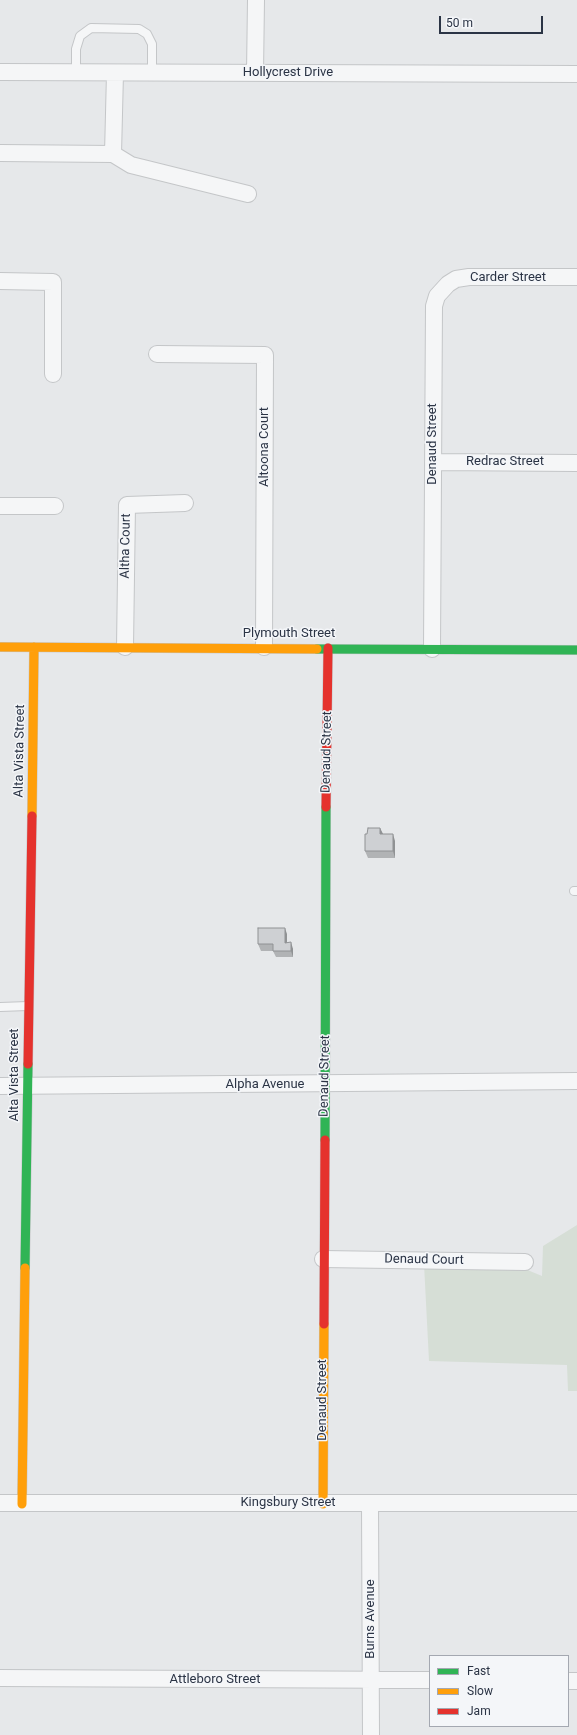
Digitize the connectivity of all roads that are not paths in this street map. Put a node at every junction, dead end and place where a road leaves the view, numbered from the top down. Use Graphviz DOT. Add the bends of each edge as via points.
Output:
graph roads {
  1 [pos="256,0"];
  2 [pos="0,72"];
  3 [pos="76,73"];
  4 [pos="114,73"];
  5 [pos="152,73"];
  6 [pos="255,73"];
  7 [pos="577,74"];
  8 [pos="0,153"];
  9 [pos="113,154"];
  10 [pos="248,194"];
  11 [pos="577,277"];
  12 [pos="0,281"];
  13 [pos="442,289"];
  14 [pos="157,354"];
  15 [pos="53,374"];
  16 [pos="433,462"];
  17 [pos="577,462"];
  18 [pos="185,503"];
  19 [pos="0,506"];
  20 [pos="55,506"];
  21 [pos="0,646"];
  22 [pos="34,647"];
  23 [pos="125,647"];
  24 [pos="264,647"];
  25 [pos="328,648"];
  26 [pos="432,648"];
  27 [pos="577,650"];
  28 [pos="28,1006"];
  29 [pos="0,1007"];
  30 [pos="577,1081"];
  31 [pos="325,1084"];
  32 [pos="0,1086"];
  33 [pos="27,1086"];
  34 [pos="323,1259"];
  35 [pos="525,1262"];
  36 [pos="0,1503"];
  37 [pos="577,1503"];
  38 [pos="22,1504"];
  39 [pos="323,1504"];
  40 [pos="370,1504"];
  41 [pos="0,1678"];
  42 [pos="371,1680"];
  43 [pos="429,1680"];
  44 [pos="371,1735"];
  1 -- 6 [label="street"];
  2 -- 3 [label="street, Hollycrest Drive"];
  3 -- 4 [label="street, Hollycrest Drive"];
  3 -- 5 [label="lane" via="76,49 80,36 91,28 138,29 147,34 152,44"];
  4 -- 5 [label="street, Hollycrest Drive"];
  4 -- 9 [label="street"];
  5 -- 6 [label="street, Hollycrest Drive"];
  6 -- 7 [label="street, Hollycrest Drive"];
  8 -- 9 [label="street"];
  9 -- 10 [label="street" via="131,165"];
  11 -- 13 [label="street, Carder Street" via="469,277 456,280"];
  12 -- 15 [label="street" via="53,282"];
  13 -- 16 [label="street, Denaud Street" via="434,306"];
  14 -- 24 [label="street, Altoona Court" via="265,355"];
  16 -- 17 [label="street, Redrac Street"];
  16 -- 26 [label="street, Denaud Street"];
  18 -- 23 [label="street, Altha Court" via="127,505"];
  19 -- 20 [label="street"];
  21 -- 22 [label="street, Plymouth Street"];
  22 -- 23 [label="street, Plymouth Street"];
  22 -- 28 [label="street, Alta Vista Street"];
  23 -- 24 [label="street, Plymouth Street"];
  24 -- 25 [label="street, Plymouth Street"];
  25 -- 26 [label="street, Plymouth Street"];
  25 -- 31 [label="street, Denaud Street"];
  26 -- 27 [label="street, Plymouth Street"];
  28 -- 29 [label="lane"];
  28 -- 33 [label="street, Alta Vista Street"];
  30 -- 31 [label="street, Alpha Avenue"];
  31 -- 33 [label="street, Alpha Avenue"];
  31 -- 34 [label="street, Denaud Street"];
  32 -- 33 [label="street, Alpha Avenue"];
  33 -- 38 [label="street, Alta Vista Street"];
  34 -- 35 [label="street, Denaud Court"];
  34 -- 39 [label="street, Denaud Street"];
  36 -- 38 [label="street, Kingsbury Street"];
  37 -- 40 [label="street, Kingsbury Street"];
  38 -- 39 [label="street, Kingsbury Street"];
  39 -- 40 [label="street, Kingsbury Street"];
  40 -- 42 [label="street, Burns Avenue"];
  41 -- 42 [label="street, Attleboro Street"];
  42 -- 43 [label="street, Attleboro Street"];
  42 -- 44 [label="street, Burns Avenue"];
}
